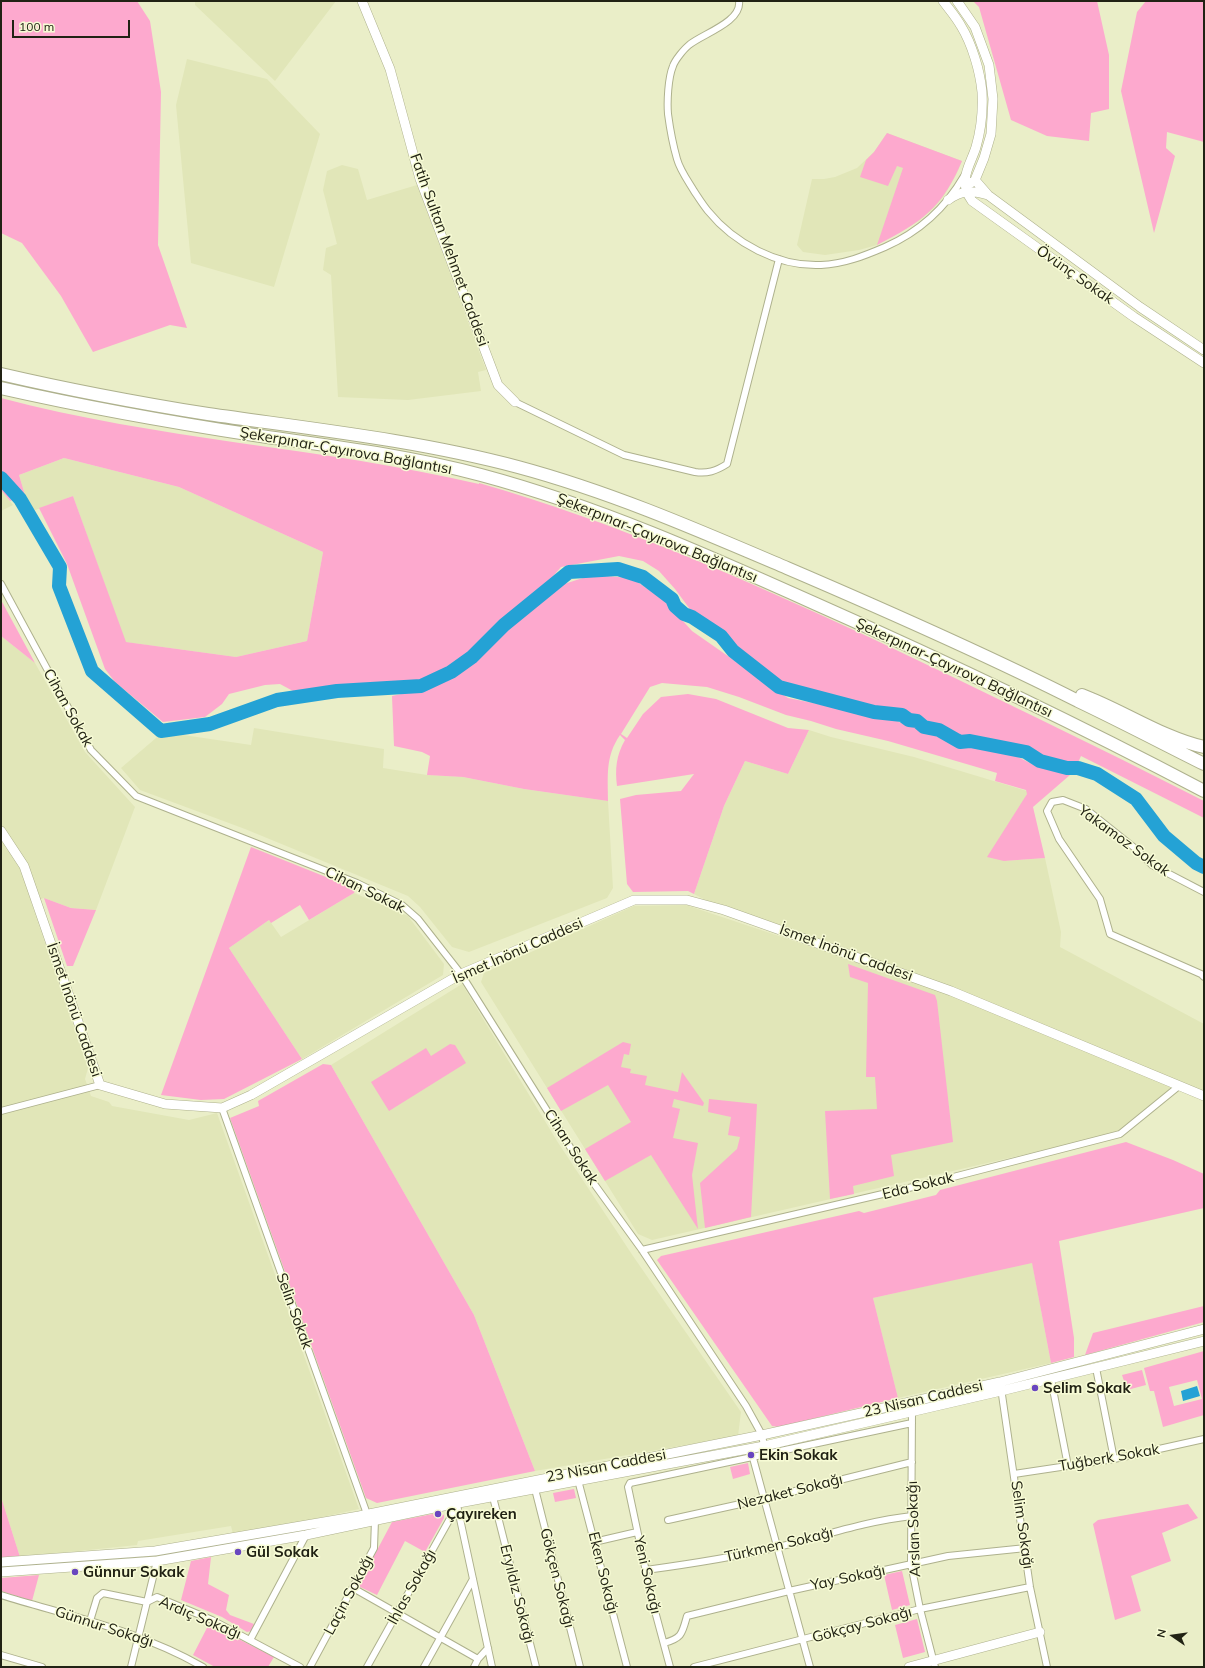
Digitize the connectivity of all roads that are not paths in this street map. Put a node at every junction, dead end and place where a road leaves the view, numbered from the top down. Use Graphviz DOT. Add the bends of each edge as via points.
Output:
graph roads {
  1 [pos="362,1"];
  2 [pos="739,1"];
  3 [pos="943,1"];
  4 [pos="958,1"];
  5 [pos="965,174"];
  6 [pos="975,180"];
  7 [pos="965,188"];
  8 [pos="988,195"];
  9 [pos="948,200"];
  10 [pos="779,259"];
  11 [pos="1204,350"];
  12 [pos="1204,363"];
  13 [pos="1,374"];
  14 [pos="1,388"];
  15 [pos="515,402"];
  16 [pos="1,584"];
  17 [pos="1010,668"];
  18 [pos="1204,747"];
  19 [pos="1204,764"];
  20 [pos="1204,791"];
  21 [pos="1,831"];
  22 [pos="1204,892"];
  23 [pos="461,974"];
  24 [pos="1204,977"];
  25 [pos="100,1085"];
  26 [pos="1178,1086"];
  27 [pos="1204,1096"];
  28 [pos="222,1108"];
  29 [pos="1,1111"];
  30 [pos="642,1250"];
  31 [pos="1204,1329"];
  32 [pos="1204,1341"];
  33 [pos="1096,1368"];
  34 [pos="1051,1379"];
  35 [pos="1001,1386"];
  36 [pos="912,1412"];
  37 [pos="912,1423"];
  38 [pos="762,1436"];
  39 [pos="1204,1440"];
  40 [pos="764,1446"];
  41 [pos="753,1458"];
  42 [pos="1114,1459"];
  43 [pos="912,1462"];
  44 [pos="1068,1466"];
  45 [pos="1014,1474"];
  46 [pos="578,1480"];
  47 [pos="535,1489"];
  48 [pos="493,1497"];
  49 [pos="763,1499"];
  50 [pos="457,1505"];
  51 [pos="366,1514"];
  52 [pos="912,1516"];
  53 [pos="375,1520"];
  54 [pos="668,1520"];
  55 [pos="637,1532"];
  56 [pos="306,1535"];
  57 [pos="594,1542"];
  58 [pos="778,1547"];
  59 [pos="1026,1548"];
  60 [pos="157,1561"];
  61 [pos="1,1562"];
  62 [pos="911,1564"];
  63 [pos="646,1570"];
  64 [pos="1,1572"];
  65 [pos="473,1579"];
  66 [pos="1030,1587"];
  67 [pos="353,1588"];
  68 [pos="789,1591"];
  69 [pos="1,1595"];
  70 [pos="147,1602"];
  71 [pos="920,1609"];
  72 [pos="397,1613"];
  73 [pos="90,1621"];
  74 [pos="1040,1632"];
  75 [pos="138,1636"];
  76 [pos="440,1637"];
  77 [pos="250,1640"];
  78 [pos="802,1640"];
  79 [pos="664,1643"];
  80 [pos="488,1648"];
  81 [pos="1,1655"];
  82 [pos="478,1659"];
  83 [pos="934,1664"];
  84 [pos="42,1667"];
  85 [pos="131,1667"];
  86 [pos="203,1667"];
  87 [pos="300,1667"];
  88 [pos="310,1667"];
  89 [pos="368,1667"];
  90 [pos="424,1667"];
  91 [pos="474,1667"];
  92 [pos="492,1667"];
  93 [pos="536,1667"];
  94 [pos="580,1667"];
  95 [pos="627,1667"];
  96 [pos="670,1667"];
  97 [pos="694,1667"];
  98 [pos="810,1667"];
  99 [pos="909,1667"];
  100 [pos="1047,1667"];
  1 -- 15 [label="street, Fatih Sultan Mehmet Caddesi" via="390,69 420,179 498,385"];
  2 -- 10 [label="street" via="733,17 689,45 673,66 668,114 677,160 707,210 740,241"];
  3 -- 5 [label="street" via="961,25 972,49 982,92 982,118 976,146"];
  4 -- 6 [label="street" via="975,27 989,65 993,99 991,134"];
  5 -- 7 [label="street"];
  5 -- 9 [label="street"];
  6 -- 7 [label="street"];
  6 -- 8 [label="street, Övünç Sokak"];
  7 -- 12 [label="street, Övünç Sokak" via="972,201 1134,317"];
  8 -- 9 [label="street" via="980,192 961,192"];
  8 -- 11 [label="street, Övünç Sokak" via="1140,307"];
  9 -- 10 [label="street" via="927,223 903,239 846,262 820,265"];
  10 -- 15 [label="street" via="727,464 718,470 695,472 624,455"];
  13 -- 17 [label="highway, Şekerpınar-Çayırova Bağlantısı" via="144,404 437,448 556,477 635,504 881,609"];
  14 -- 20 [label="highway, Şekerpınar-Çayırova Bağlantısı" via="111,412 366,451 440,465 550,495 618,519 867,626"];
  16 -- 23 [label="street, Cihan Sokak" via="91,750 136,796 357,883 402,905 418,919"];
  17 -- 18 [label="highway" via="1104,703 1178,738"];
  17 -- 19 [label="highway, Şekerpınar-Çayırova Bağlantısı"];
  21 -- 25 [label="street, İsmet İnönü Caddesi" via="24,866"];
  22 -- 24 [label="street, Yakamoz Sokak" via="1152,865 1086,809 1063,800 1052,802 1047,811 1058,839 1100,899 1110,934 1196,971"];
  23 -- 26 [label="street, İsmet İnönü Caddesi" via="634,900 687,900 724,910 951,991"];
  23 -- 28 [label="street, İsmet İnönü Caddesi" via="251,1095"];
  23 -- 30 [label="street, Cihan Sokak" via="587,1174"];
  25 -- 28 [label="street, İsmet İnönü Caddesi" via="165,1104"];
  25 -- 29 [label="street"];
  26 -- 27 [label="street, İsmet İnönü Caddesi"];
  26 -- 30 [label="street, Eda Sokak" via="1120,1134 930,1183"];
  28 -- 51 [label="street, Selin Sokak"];
  30 -- 38 [label="street, Cihan Sokak" via="746,1406"];
  31 -- 35 [label="street, 23 Nisan Caddesi"];
  32 -- 33 [label="street, 23 Nisan Caddesi"];
  33 -- 34 [label="street, 23 Nisan Caddesi"];
  33 -- 42 [label="street"];
  34 -- 35 [label="street, 23 Nisan Caddesi"];
  34 -- 44 [label="street"];
  35 -- 36 [label="street, 23 Nisan Caddesi"];
  35 -- 38 [label="street, 23 Nisan Caddesi"];
  35 -- 45 [label="street, Selim Sokağı"];
  36 -- 37 [label="street, Arslan Sokağı"];
  36 -- 40 [label="street, 23 Nisan Caddesi"];
  37 -- 41 [label="street"];
  37 -- 43 [label="street, Arslan Sokağı"];
  38 -- 40 [label="street, Cihan Sokak"];
  38 -- 51 [label="street, 23 Nisan Caddesi"];
  39 -- 42 [label="street, Tuğberk Sokak"];
  40 -- 46 [label="street, 23 Nisan Caddesi"];
  41 -- 49 [label="street"];
  41 -- 55 [label="street, Yeni Sokağı" via="630,1483 628,1487"];
  42 -- 44 [label="street, Tuğberk Sokak"];
  43 -- 49 [label="street, Nezaket Sokağı"];
  43 -- 52 [label="street, Arslan Sokağı"];
  44 -- 45 [label="street, Tuğberk Sokak"];
  45 -- 59 [label="street, Selim Sokağı"];
  46 -- 47 [label="street, 23 Nisan Caddesi"];
  46 -- 57 [label="street, Eken Sokağı"];
  47 -- 48 [label="street, 23 Nisan Caddesi"];
  47 -- 94 [label="street, Gökçen Sokağı"];
  48 -- 50 [label="street, 23 Nisan Caddesi"];
  48 -- 93 [label="street, Eryıldız Sokağı"];
  49 -- 54 [label="street, Nezaket Sokağı"];
  49 -- 58 [label="street"];
  50 -- 53 [label="street, 23 Nisan Caddesi"];
  50 -- 65 [label="street"];
  50 -- 72 [label="street, İhlas Sokağı"];
  51 -- 61 [label="street, 23 Nisan Caddesi" via="155,1551"];
  52 -- 58 [label="street, Türkmen Sokağı" via="883,1520"];
  52 -- 62 [label="street, Arslan Sokağı"];
  53 -- 56 [label="street, 23 Nisan Caddesi"];
  53 -- 67 [label="street, Laçin Sokağı" via="374,1548"];
  55 -- 57 [label="street"];
  55 -- 63 [label="street, Yeni Sokağı"];
  56 -- 60 [label="street, 23 Nisan Caddesi"];
  56 -- 77 [label="street"];
  57 -- 95 [label="street, Eken Sokağı"];
  58 -- 63 [label="street, Türkmen Sokağı" via="694,1564"];
  58 -- 68 [label="street"];
  59 -- 62 [label="street, Yay Sokağı" via="948,1556"];
  59 -- 66 [label="street, Selim Sokağı"];
  60 -- 64 [label="street, 23 Nisan Caddesi"];
  60 -- 70 [label="street"];
  62 -- 68 [label="street, Yay Sokağı"];
  62 -- 71 [label="street, Arslan Sokağı"];
  63 -- 79 [label="street, Yeni Sokağı"];
  65 -- 76 [label="street"];
  65 -- 80 [label="street"];
  66 -- 71 [label="street, Gökçay Sokağı"];
  66 -- 74 [label="street, Selim Sokağı"];
  67 -- 72 [label="street"];
  67 -- 88 [label="street, Laçin Sokağı"];
  68 -- 78 [label="street"];
  68 -- 79 [label="street, Yay Sokağı" via="687,1616 682,1634 675,1640"];
  69 -- 73 [label="street, Günnur Sokağı"];
  70 -- 73 [label="street, Ardıç Sokağı" via="103,1593 97,1598"];
  70 -- 75 [label="street"];
  70 -- 77 [label="street, Ardıç Sokağı" via="157,1597 212,1620"];
  71 -- 78 [label="street, Gökçay Sokağı"];
  71 -- 83 [label="street, Arslan Sokağı"];
  72 -- 76 [label="street"];
  72 -- 89 [label="street, İhlas Sokağı"];
  73 -- 75 [label="street, Günnur Sokağı"];
  74 -- 83 [label="street"];
  74 -- 100 [label="street, Selim Sokağı"];
  75 -- 85 [label="street"];
  75 -- 86 [label="street, Günnur Sokağı"];
  76 -- 82 [label="street"];
  76 -- 90 [label="street"];
  77 -- 87 [label="street, Ardıç Sokağı"];
  78 -- 97 [label="street, Gökçay Sokağı"];
  78 -- 98 [label="street"];
  79 -- 96 [label="street, Yeni Sokağı"];
  80 -- 82 [label="street"];
  80 -- 92 [label="street"];
  81 -- 84 [label="street"];
  82 -- 91 [label="street"];
  83 -- 99 [label="street"];
}
